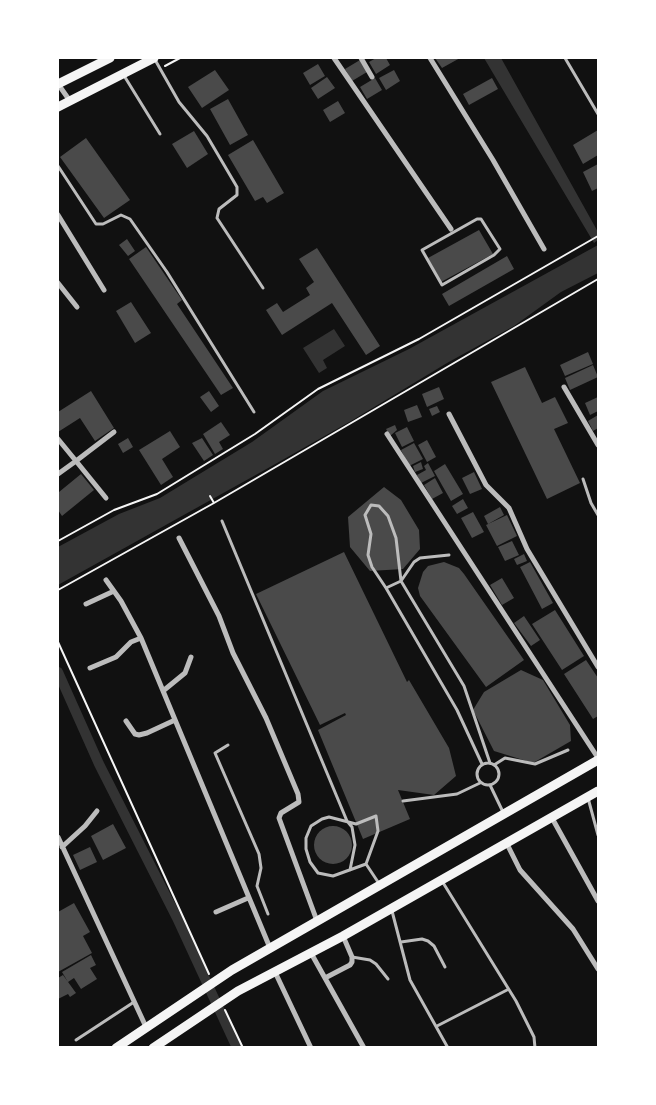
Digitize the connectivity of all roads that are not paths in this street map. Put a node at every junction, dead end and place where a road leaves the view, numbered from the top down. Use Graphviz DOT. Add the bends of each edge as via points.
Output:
graph roads {
  1 [pos="110,58"];
  2 [pos="154,58"];
  3 [pos="334,58"];
  4 [pos="361,58"];
  5 [pos="430,58"];
  6 [pos="565,58"];
  7 [pos="123,74"];
  8 [pos="372,76"];
  9 [pos="58,84"];
  10 [pos="70,101"];
  11 [pos="58,107"];
  12 [pos="598,114"];
  13 [pos="160,134"];
  14 [pos="58,166"];
  15 [pos="58,215"];
  16 [pos="452,230"];
  17 [pos="544,249"];
  18 [pos="58,283"];
  19 [pos="263,288"];
  20 [pos="104,290"];
  21 [pos="77,307"];
  22 [pos="564,386"];
  23 [pos="254,412"];
  24 [pos="449,414"];
  25 [pos="114,432"];
  26 [pos="386,434"];
  27 [pos="58,440"];
  28 [pos="598,445"];
  29 [pos="76,460"];
  30 [pos="58,474"];
  31 [pos="583,479"];
  32 [pos="106,498"];
  33 [pos="598,515"];
  34 [pos="222,521"];
  35 [pos="179,538"];
  36 [pos="449,555"];
  37 [pos="106,580"];
  38 [pos="401,581"];
  39 [pos="386,588"];
  40 [pos="114,591"];
  41 [pos="86,604"];
  42 [pos="141,638"];
  43 [pos="191,657"];
  44 [pos="598,667"];
  45 [pos="90,668"];
  46 [pos="163,690"];
  47 [pos="175,720"];
  48 [pos="126,721"];
  49 [pos="228,745"];
  50 [pos="568,750"];
  51 [pos="598,759"];
  52 [pos="482,764"];
  53 [pos="492,764"];
  54 [pos="480,782"];
  55 [pos="490,785"];
  56 [pos="598,791"];
  57 [pos="587,798"];
  58 [pos="403,801"];
  59 [pos="96,811"];
  60 [pos="503,814"];
  61 [pos="552,818"];
  62 [pos="347,822"];
  63 [pos="598,835"];
  64 [pos="58,837"];
  65 [pos="507,844"];
  66 [pos="62,848"];
  67 [pos="366,864"];
  68 [pos="350,870"];
  69 [pos="441,880"];
  70 [pos="380,885"];
  71 [pos="248,898"];
  72 [pos="598,901"];
  73 [pos="391,909"];
  74 [pos="216,912"];
  75 [pos="268,914"];
  76 [pos="317,921"];
  77 [pos="343,936"];
  78 [pos="401,942"];
  79 [pos="270,948"];
  80 [pos="311,952"];
  81 [pos="352,957"];
  82 [pos="445,966"];
  83 [pos="598,969"];
  84 [pos="275,972"];
  85 [pos="326,978"];
  86 [pos="388,979"];
  87 [pos="507,990"];
  88 [pos="134,1002"];
  89 [pos="437,1026"];
  90 [pos="146,1027"];
  91 [pos="76,1040"];
  92 [pos="154,1047"];
  93 [pos="116,1048"];
  94 [pos="311,1048"];
  95 [pos="364,1048"];
  96 [pos="448,1048"];
  97 [pos="535,1048"];
  1 -- 9 [label="main road"];
  2 -- 7 [label="main road"];
  2 -- 19 [label="lane" via="179,102 207,136 237,187 237,195 219,209 217,218"];
  3 -- 16 [label="street"];
  4 -- 8 [label="street"];
  5 -- 17 [label="street"];
  6 -- 12 [label="lane"];
  7 -- 10 [label="main road"];
  7 -- 13 [label="lane"];
  9 -- 10 [label="street"];
  10 -- 11 [label="main road"];
  14 -- 23 [label="lane" via="96,224 121,215 130,219"];
  15 -- 20 [label="street"];
  16 -- 16 [label="lane" via="422,250 442,285 500,249 481,219"];
  18 -- 21 [label="street"];
  22 -- 28 [label="street"];
  24 -- 44 [label="street" via="486,485 509,508 527,549"];
  25 -- 29 [label="street"];
  26 -- 51 [label="street"];
  27 -- 29 [label="street"];
  29 -- 30 [label="street"];
  29 -- 32 [label="street"];
  31 -- 33 [label="lane"];
  34 -- 62 [label="lane"];
  35 -- 76 [label="street" via="219,616 298,794 298,802 281,813 279,818"];
  36 -- 38 [label="lane" via="420,558"];
  37 -- 40 [label="street"];
  38 -- 39 [label="lane"];
  38 -- 39 [label="lane" via="396,538 388,516 379,506 371,506 366,515 371,534 368,555"];
  38 -- 53 [label="lane" via="464,686"];
  39 -- 52 [label="lane" via="457,710"];
  40 -- 41 [label="street"];
  40 -- 42 [label="street"];
  42 -- 45 [label="street" via="131,642 116,657"];
  42 -- 46 [label="street"];
  43 -- 46 [label="street" via="184,673"];
  46 -- 47 [label="street"];
  47 -- 48 [label="street" via="139,735"];
  47 -- 71 [label="street"];
  49 -- 75 [label="lane" via="215,753 259,854 261,868 257,886"];
  50 -- 53 [label="lane" via="535,764 505,758"];
  51 -- 60 [label="main road"];
  52 -- 53 [label="lane"];
  52 -- 54 [label="lane" via="476,773"];
  53 -- 55 [label="lane" via="499,775"];
  54 -- 55 [label="lane"];
  54 -- 58 [label="lane" via="457,794"];
  55 -- 60 [label="lane"];
  56 -- 57 [label="main road"];
  57 -- 61 [label="main road"];
  57 -- 63 [label="lane"];
  59 -- 66 [label="street"];
  60 -- 70 [label="main road"];
  61 -- 65 [label="main road"];
  61 -- 72 [label="street"];
  62 -- 67 [label="lane" via="356,824 376,816 378,831"];
  62 -- 68 [label="lane" via="354,836"];
  62 -- 68 [label="lane" via="329,817 322,819 311,826 306,843 307,855 318,873 333,876"];
  64 -- 66 [label="street"];
  65 -- 69 [label="main road"];
  65 -- 83 [label="street" via="520,870 573,929"];
  66 -- 88 [label="street"];
  67 -- 68 [label="lane"];
  67 -- 70 [label="lane"];
  69 -- 73 [label="main road"];
  69 -- 87 [label="lane"];
  70 -- 76 [label="main road"];
  71 -- 74 [label="street"];
  71 -- 79 [label="street"];
  73 -- 77 [label="main road"];
  73 -- 78 [label="lane"];
  76 -- 79 [label="main road"];
  77 -- 80 [label="main road"];
  77 -- 81 [label="street"];
  78 -- 82 [label="lane" via="414,939 428,941"];
  78 -- 89 [label="lane" via="410,980"];
  79 -- 90 [label="main road"];
  80 -- 84 [label="main road"];
  80 -- 85 [label="street"];
  81 -- 85 [label="street" via="350,965"];
  81 -- 86 [label="lane" via="370,960"];
  84 -- 92 [label="main road" via="238,991"];
  84 -- 94 [label="street"];
  85 -- 95 [label="street"];
  87 -- 89 [label="lane"];
  87 -- 97 [label="lane" via="534,1037"];
  88 -- 90 [label="street"];
  88 -- 91 [label="lane"];
  89 -- 96 [label="lane"];
  90 -- 93 [label="main road"];
}
